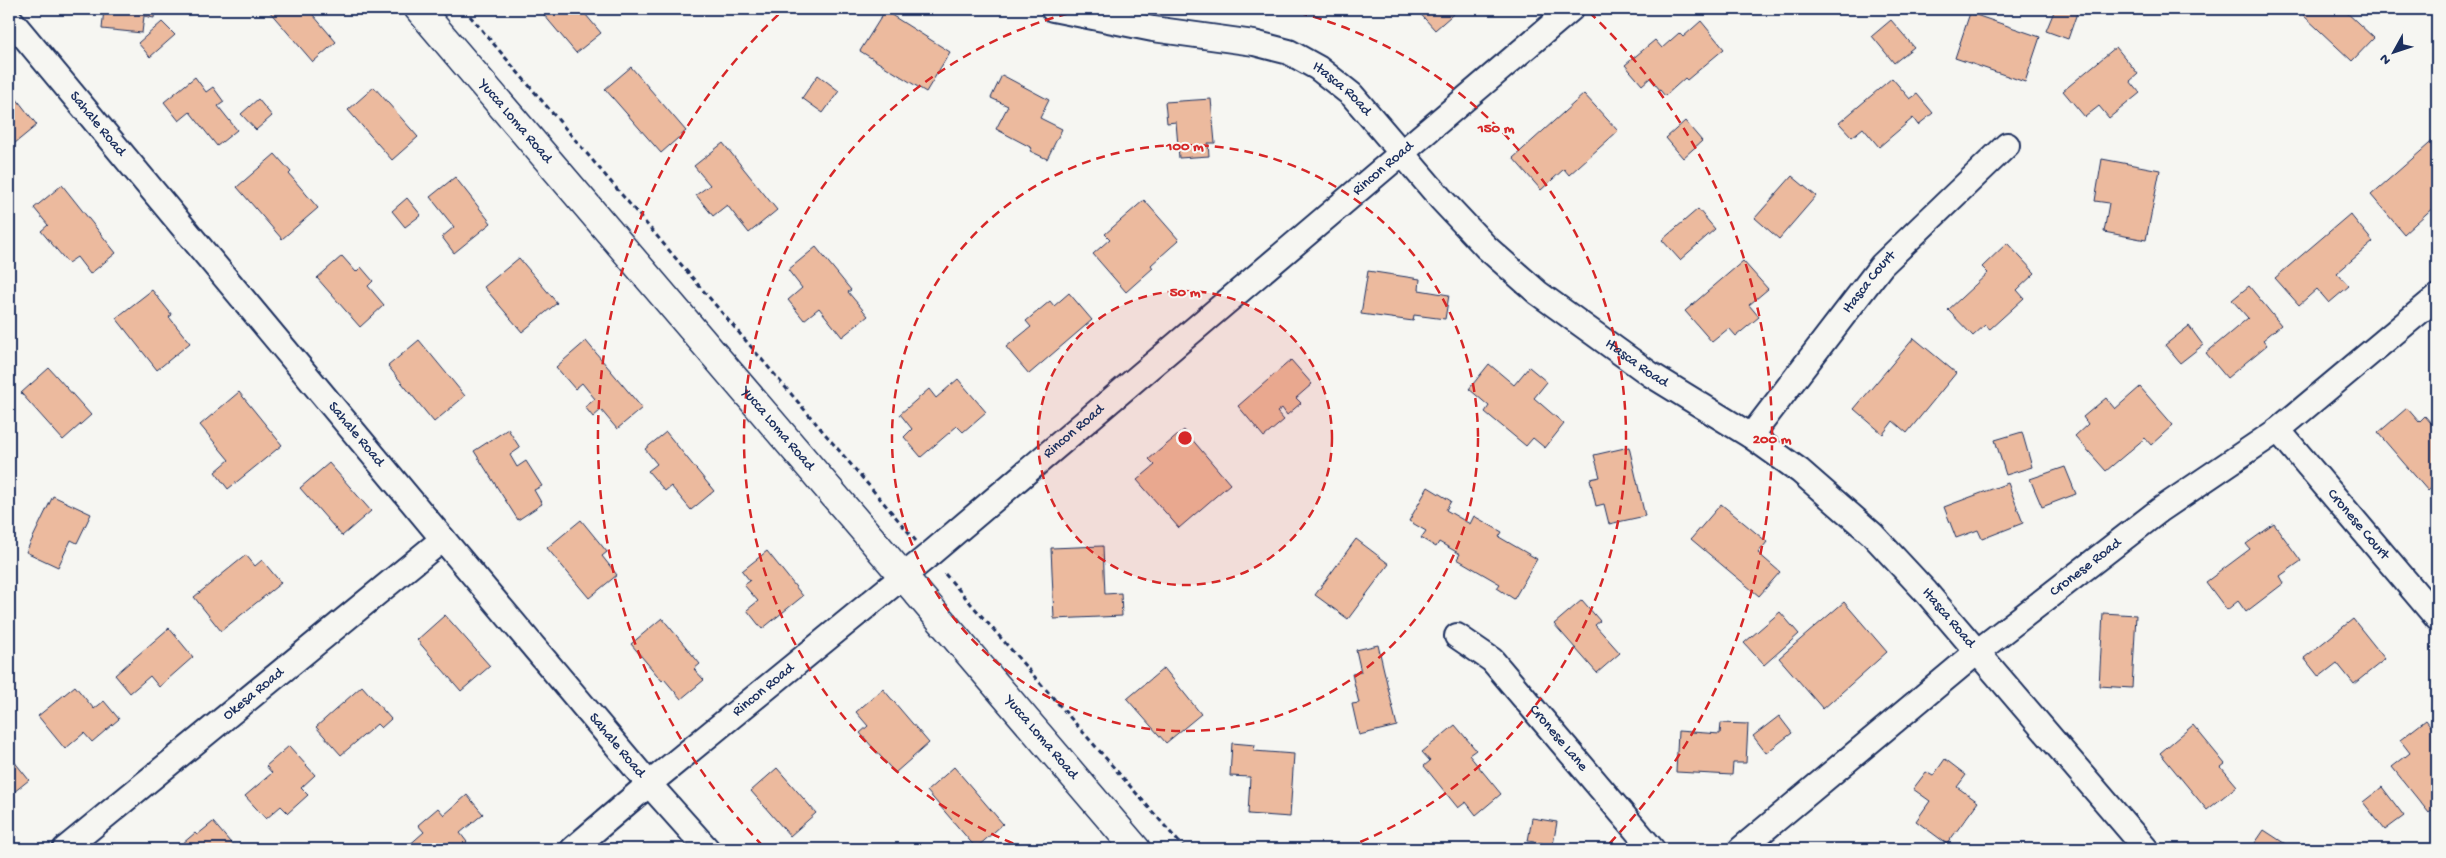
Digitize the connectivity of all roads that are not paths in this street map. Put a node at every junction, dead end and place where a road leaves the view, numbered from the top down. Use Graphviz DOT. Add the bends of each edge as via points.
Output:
graph roads {
  1 [pos="419,9"];
  2 [pos="1053,9"];
  3 [pos="1571,9"];
  4 [pos="9,18"];
  5 [pos="1155,19"];
  6 [pos="2007,145"];
  7 [pos="1402,153"];
  8 [pos="2437,297"];
  9 [pos="2278,430"];
  10 [pos="1751,436"];
  11 [pos="443,539"];
  12 [pos="902,577"];
  13 [pos="2437,618"];
  14 [pos="1457,636"];
  15 [pos="1977,652"];
  16 [pos="649,784"];
  17 [pos="65,849"];
  18 [pos="573,849"];
  19 [pos="707,849"];
  20 [pos="1136,849"];
  21 [pos="1652,849"];
  22 [pos="1741,849"];
  23 [pos="2146,849"];
  1 -- 12 [label="main road, Yucca Loma Road"];
  2 -- 5 [label="street, Itasca Road"];
  3 -- 7 [label="street, Rincon Road"];
  4 -- 11 [label="street, Sahale Road"];
  5 -- 7 [label="street, Itasca Road" via="1289,52 1318,68 1352,95"];
  6 -- 10 [label="street, Itasca Court" via="1882,265"];
  7 -- 10 [label="street, Itasca Road" via="1486,247 1538,293 1650,374"];
  7 -- 12 [label="street, Rincon Road"];
  8 -- 9 [label="street, Cronese Road"];
  9 -- 13 [label="street, Cronese Court"];
  9 -- 15 [label="street, Cronese Road" via="2160,510"];
  10 -- 15 [label="street, Itasca Road" via="1800,471 1872,534"];
  11 -- 16 [label="street, Sahale Road"];
  11 -- 17 [label="street, Okesa Road"];
  12 -- 16 [label="street, Rincon Road"];
  12 -- 20 [label="main road, Yucca Loma Road"];
  14 -- 21 [label="street, Cronese Lane" via="1492,660"];
  15 -- 22 [label="street, Cronese Road"];
  15 -- 23 [label="street, Itasca Road"];
  16 -- 18 [label="street, Rincon Road"];
  16 -- 19 [label="street, Sahale Road"];
}
